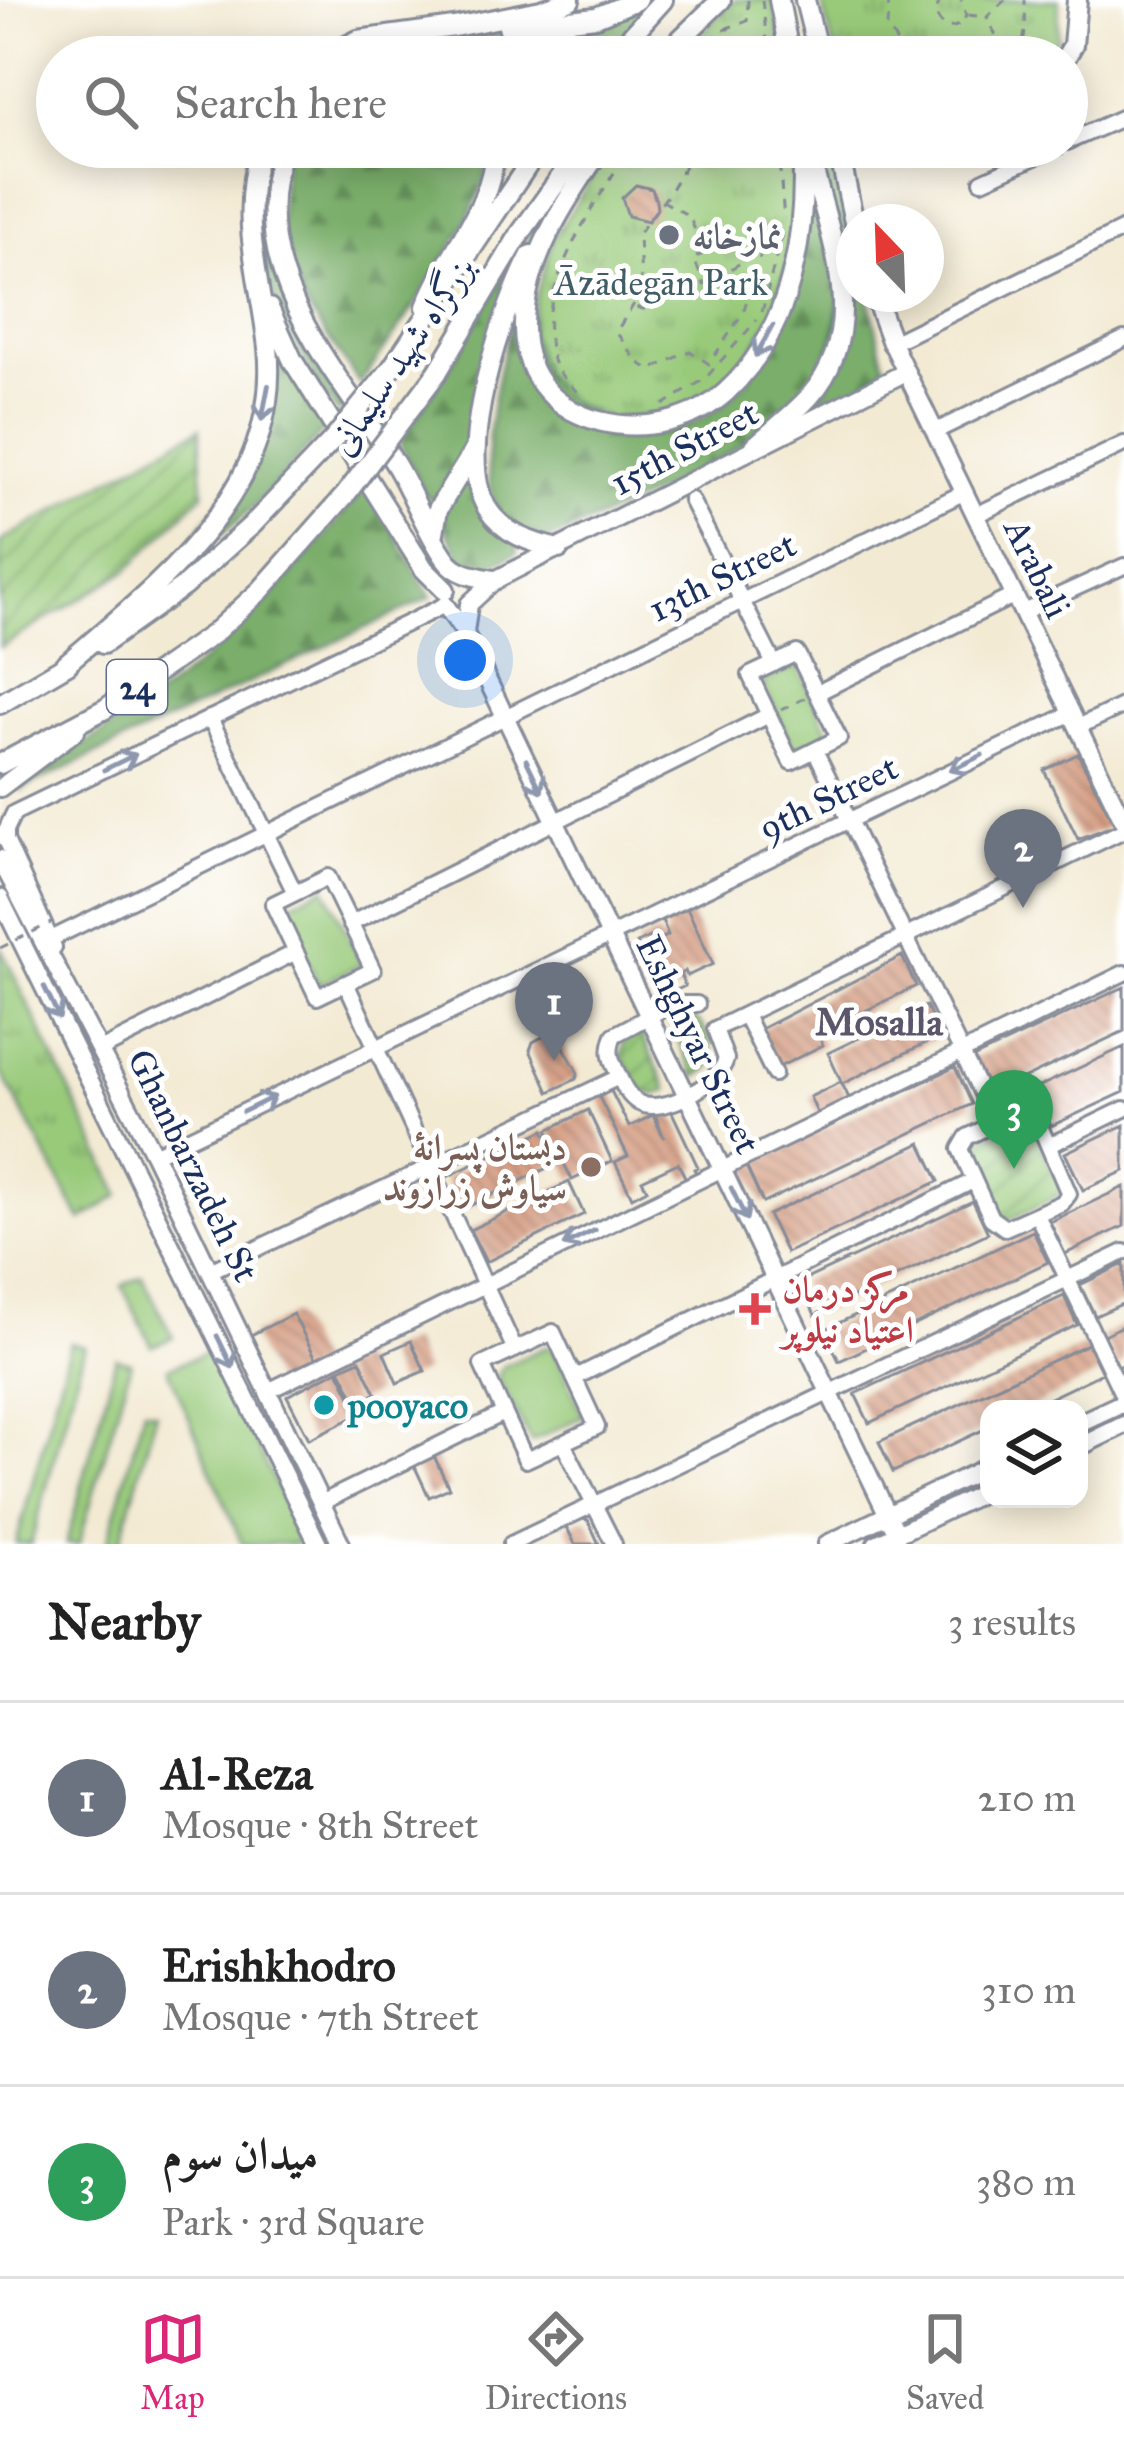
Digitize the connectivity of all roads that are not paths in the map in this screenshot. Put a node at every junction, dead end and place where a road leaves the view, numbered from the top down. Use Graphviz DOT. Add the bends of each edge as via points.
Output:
graph roads {
  1 [pos="570,0"];
  2 [pos="637,0"];
  3 [pos="663,0"];
  4 [pos="722,0"];
  5 [pos="779,0"];
  6 [pos="805,0"];
  7 [pos="1077,0"];
  8 [pos="697,25"];
  9 [pos="454,27"];
  10 [pos="388,36"];
  11 [pos="631,36"];
  12 [pos="685,36"];
  13 [pos="688,36"];
  14 [pos="786,36"];
  15 [pos="814,36"];
  16 [pos="1074,36"];
  17 [pos="1124,117"];
  18 [pos="1088,133"];
  19 [pos="255,168"];
  20 [pos="279,168"];
  21 [pos="491,168"];
  22 [pos="527,168"];
  23 [pos="567,168"];
  24 [pos="588,168"];
  25 [pos="804,168"];
  26 [pos="811,168"];
  27 [pos="842,168"];
  28 [pos="1011,168"];
  29 [pos="982,181"];
  30 [pos="850,204"];
  31 [pos="556,214"];
  32 [pos="1124,229"];
  33 [pos="260,287"];
  34 [pos="881,312"];
  35 [pos="416,334"];
  36 [pos="1124,339"];
  37 [pos="892,343"];
  38 [pos="904,373"];
  39 [pos="936,431"];
  40 [pos="1124,444"];
  41 [pos="755,446"];
  42 [pos="475,449"];
  43 [pos="965,492"];
  44 [pos="691,500"];
  45 [pos="976,514"];
  46 [pos="434,533"];
  47 [pos="559,548"];
  48 [pos="446,560"];
  49 [pos="1124,566"];
  50 [pos="495,580"];
  51 [pos="445,598"];
  52 [pos="742,600"];
  53 [pos="1019,604"];
  54 [pos="465,633"];
  55 [pos="774,664"];
  56 [pos="61,668"];
  57 [pos="817,693"];
  58 [pos="0,704"];
  59 [pos="1124,705"];
  60 [pos="105,709"];
  61 [pos="504,715"];
  62 [pos="769,716"];
  63 [pos="210,718"];
  64 [pos="1075,720"];
  65 [pos="815,750"];
  66 [pos="0,764"];
  67 [pos="0,788"];
  68 [pos="849,820"];
  69 [pos="556,823"];
  70 [pos="1124,826"];
  71 [pos="265,832"];
  72 [pos="0,859"];
  73 [pos="295,893"];
  74 [pos="0,898"];
  75 [pos="350,923"];
  76 [pos="610,935"];
  77 [pos="905,936"];
  78 [pos="51,939"];
  79 [pos="296,952"];
  80 [pos="1124,973"];
  81 [pos="346,983"];
  82 [pos="697,1004"];
  83 [pos="648,1015"];
  84 [pos="745,1015"];
  85 [pos="96,1043"];
  86 [pos="376,1048"];
  87 [pos="962,1051"];
  88 [pos="774,1074"];
  89 [pos="620,1077"];
  90 [pos="686,1094"];
  91 [pos="1124,1109"];
  92 [pos="996,1123"];
  93 [pos="1050,1145"];
  94 [pos="154,1155"];
  95 [pos="430,1166"];
  96 [pos="722,1168"];
  97 [pos="973,1181"];
  98 [pos="1037,1215"];
  99 [pos="1124,1252"];
  100 [pos="210,1271"];
  101 [pos="1068,1279"];
  102 [pos="775,1280"];
  103 [pos="485,1284"];
  104 [pos="515,1350"];
  105 [pos="574,1378"];
  106 [pos="268,1391"];
  107 [pos="829,1391"];
  108 [pos="1124,1400"];
  109 [pos="504,1413"];
  110 [pos="1088,1419"];
  111 [pos="1124,1425"];
  112 [pos="563,1443"];
  113 [pos="1088,1443"];
  114 [pos="980,1470"];
  115 [pos="287,1477"];
  116 [pos="980,1494"];
  117 [pos="323,1502"];
  118 [pos="595,1504"];
  119 [pos="888,1514"];
  120 [pos="897,1534"];
  121 [pos="834,1543"];
  122 [pos="308,1544"];
  123 [pos="319,1544"];
  124 [pos="341,1544"];
  125 [pos="511,1544"];
  126 [pos="614,1544"];
  127 [pos="876,1544"];
  1 -- 9 [label="highway"];
  2 -- 9 [label="highway" via="570,21"];
  3 -- 11 [label="highway"];
  4 -- 8 [label="highway"];
  5 -- 14 [label="highway"];
  6 -- 15 [label="highway"];
  7 -- 16 [label="highway"];
  8 -- 12 [label="highway"];
  8 -- 13 [label="highway"];
  9 -- 10 [label="highway"];
  17 -- 18 [label="street"];
  19 -- 33 [label="highway" via="248,222"];
  20 -- 46 [label="highway" via="273,226 297,309"];
  21 -- 35 [label="highway"];
  22 -- 35 [label="highway, بزرگراه شهید سلیمانی / 24"];
  23 -- 60 [label="highway, بزرگراه شهید سلیمانی / 24, bridge" via="437,373 346,494 213,634"];
  24 -- 31 [label="highway"];
  25 -- 31 [label="highway, one-way" via="793,271 772,330 728,390 666,424 597,422 560,401 538,375 524,316"];
  26 -- 41 [label="highway" via="844,323 821,382"];
  27 -- 30 [label="highway"];
  28 -- 29 [label="street"];
  31 -- 42 [label="highway" via="514,291"];
  32 -- 37 [label="street"];
  33 -- 51 [label="highway" via="293,362"];
  33 -- 56 [label="highway, one-way" via="269,380 239,482 176,567"];
  34 -- 37 [label="highway"];
  35 -- 56 [label="highway, بزرگراه شهید سلیمانی / 24, bridge" via="334,440 253,524 140,620"];
  36 -- 39 [label="street"];
  37 -- 38 [label="main road, Arabali"];
  38 -- 39 [label="main road, Arabali"];
  38 -- 41 [label="main road, 15th Street"];
  39 -- 43 [label="main road, Arabali"];
  40 -- 45 [label="street"];
  41 -- 47 [label="main road, 15th Street"];
  42 -- 46 [label="highway" via="438,508"];
  42 -- 47 [label="highway" via="488,509 528,542"];
  43 -- 45 [label="main road, Arabali"];
  43 -- 52 [label="street, 13th Street"];
  44 -- 52 [label="street"];
  45 -- 53 [label="main road, Arabali"];
  46 -- 48 [label="highway"];
  47 -- 50 [label="main road, 15th Street"];
  48 -- 50 [label="highway"];
  48 -- 51 [label="highway"];
  49 -- 53 [label="street"];
  50 -- 54 [label="main road" via="469,604"];
  51 -- 54 [label="main road, Eshghyar Street"];
  51 -- 63 [label="street"];
  52 -- 55 [label="street"];
  52 -- 61 [label="street, 13th Street"];
  53 -- 57 [label="street"];
  53 -- 64 [label="main road, Arabali"];
  54 -- 61 [label="main road, Eshghyar Street"];
  55 -- 57 [label="street" via="797,652"];
  55 -- 62 [label="street" via="750,675"];
  56 -- 58 [label="highway, 24"];
  57 -- 65 [label="street" via="839,739"];
  59 -- 64 [label="street, 9th Street"];
  60 -- 66 [label="highway, 24"];
  60 -- 67 [label="main road"];
  61 -- 69 [label="main road, Eshghyar Street, one-way"];
  61 -- 71 [label="street, 13th Street"];
  62 -- 65 [label="street" via="791,762"];
  62 -- 69 [label="street"];
  63 -- 71 [label="street"];
  78 -- 63 [label="street, Ghanbarzadeh St, one-way" via="6,840 14,812"];
  64 -- 68 [label="street, 9th Street, one-way"];
  64 -- 70 [label="main road, Arabali"];
  65 -- 68 [label="street"];
  68 -- 76 [label="street, 9th Street"];
  68 -- 77 [label="street"];
  69 -- 75 [label="street"];
  69 -- 76 [label="main road, Eshghyar Street"];
  70 -- 77 [label="street"];
  71 -- 73 [label="street"];
  71 -- 78 [label="street, 13th Street"];
  72 -- 85 [label="main road"];
  73 -- 75 [label="street" via="328,878"];
  73 -- 79 [label="street" via="273,904"];
  74 -- 115 [label="main road, Ghanbarzadeh St, one-way"];
  75 -- 81 [label="street" via="373,970"];
  76 -- 83 [label="main road, Eshghyar Street"];
  76 -- 86 [label="street, 9th Street"];
  77 -- 84 [label="street"];
  77 -- 87 [label="street"];
  78 -- 85 [label="street, Ghanbarzadeh St"];
  79 -- 81 [label="street" via="317,997"];
  79 -- 85 [label="street"];
  80 -- 87 [label="street"];
  81 -- 86 [label="street"];
  82 -- 83 [label="street" via="677,1002"];
  83 -- 89 [label="street" via="611,1041"];
  83 -- 90 [label="main road, Eshghyar Street"];
  84 -- 88 [label="street"];
  84 -- 90 [label="street" via="715,1029 724,1067"];
  85 -- 94 [label="main road, Ghanbarzadeh St"];
  94 -- 86 [label="street, 9th Street, one-way"];
  86 -- 95 [label="street"];
  87 -- 92 [label="street"];
  87 -- 96 [label="street"];
  89 -- 90 [label="street" via="647,1106"];
  89 -- 95 [label="street"];
  90 -- 96 [label="main road, Eshghyar Street"];
  91 -- 93 [label="street"];
  92 -- 93 [label="street" via="1030,1112"];
  92 -- 97 [label="street" via="960,1145"];
  93 -- 98 [label="street" via="1069,1194"];
  94 -- 100 [label="main road, Ghanbarzadeh St"];
  95 -- 100 [label="street"];
  95 -- 103 [label="street"];
  96 -- 102 [label="main road, Eshghyar Street, one-way"];
  96 -- 103 [label="street, one-way"];
  97 -- 98 [label="street" via="1001,1227"];
  97 -- 102 [label="street"];
  98 -- 101 [label="street"];
  99 -- 101 [label="street"];
  100 -- 106 [label="main road, Ghanbarzadeh St"];
  101 -- 107 [label="street"];
  101 -- 108 [label="street"];
  102 -- 105 [label="street"];
  102 -- 107 [label="main road, Eshghyar Street"];
  103 -- 104 [label="street"];
  103 -- 106 [label="street"];
  104 -- 105 [label="street" via="553,1332"];
  104 -- 109 [label="street" via="482,1365"];
  105 -- 112 [label="street" via="597,1427"];
  106 -- 117 [label="main road, Ghanbarzadeh St"];
  107 -- 118 [label="street"];
  107 -- 119 [label="main road, Eshghyar Street"];
  108 -- 110 [label="main road"];
  109 -- 112 [label="street" via="526,1460"];
  109 -- 117 [label="street"];
  111 -- 113 [label="main road"];
  112 -- 118 [label="street"];
  114 -- 119 [label="main road"];
  115 -- 122 [label="main road"];
  115 -- 123 [label="main road, Ghanbarzadeh St"];
  116 -- 120 [label="main road"];
  117 -- 124 [label="main road, Ghanbarzadeh St"];
  118 -- 125 [label="street"];
  118 -- 126 [label="street"];
  119 -- 120 [label="main road, Eshghyar Street"];
  119 -- 121 [label="main road"];
  120 -- 127 [label="main road"];
}
